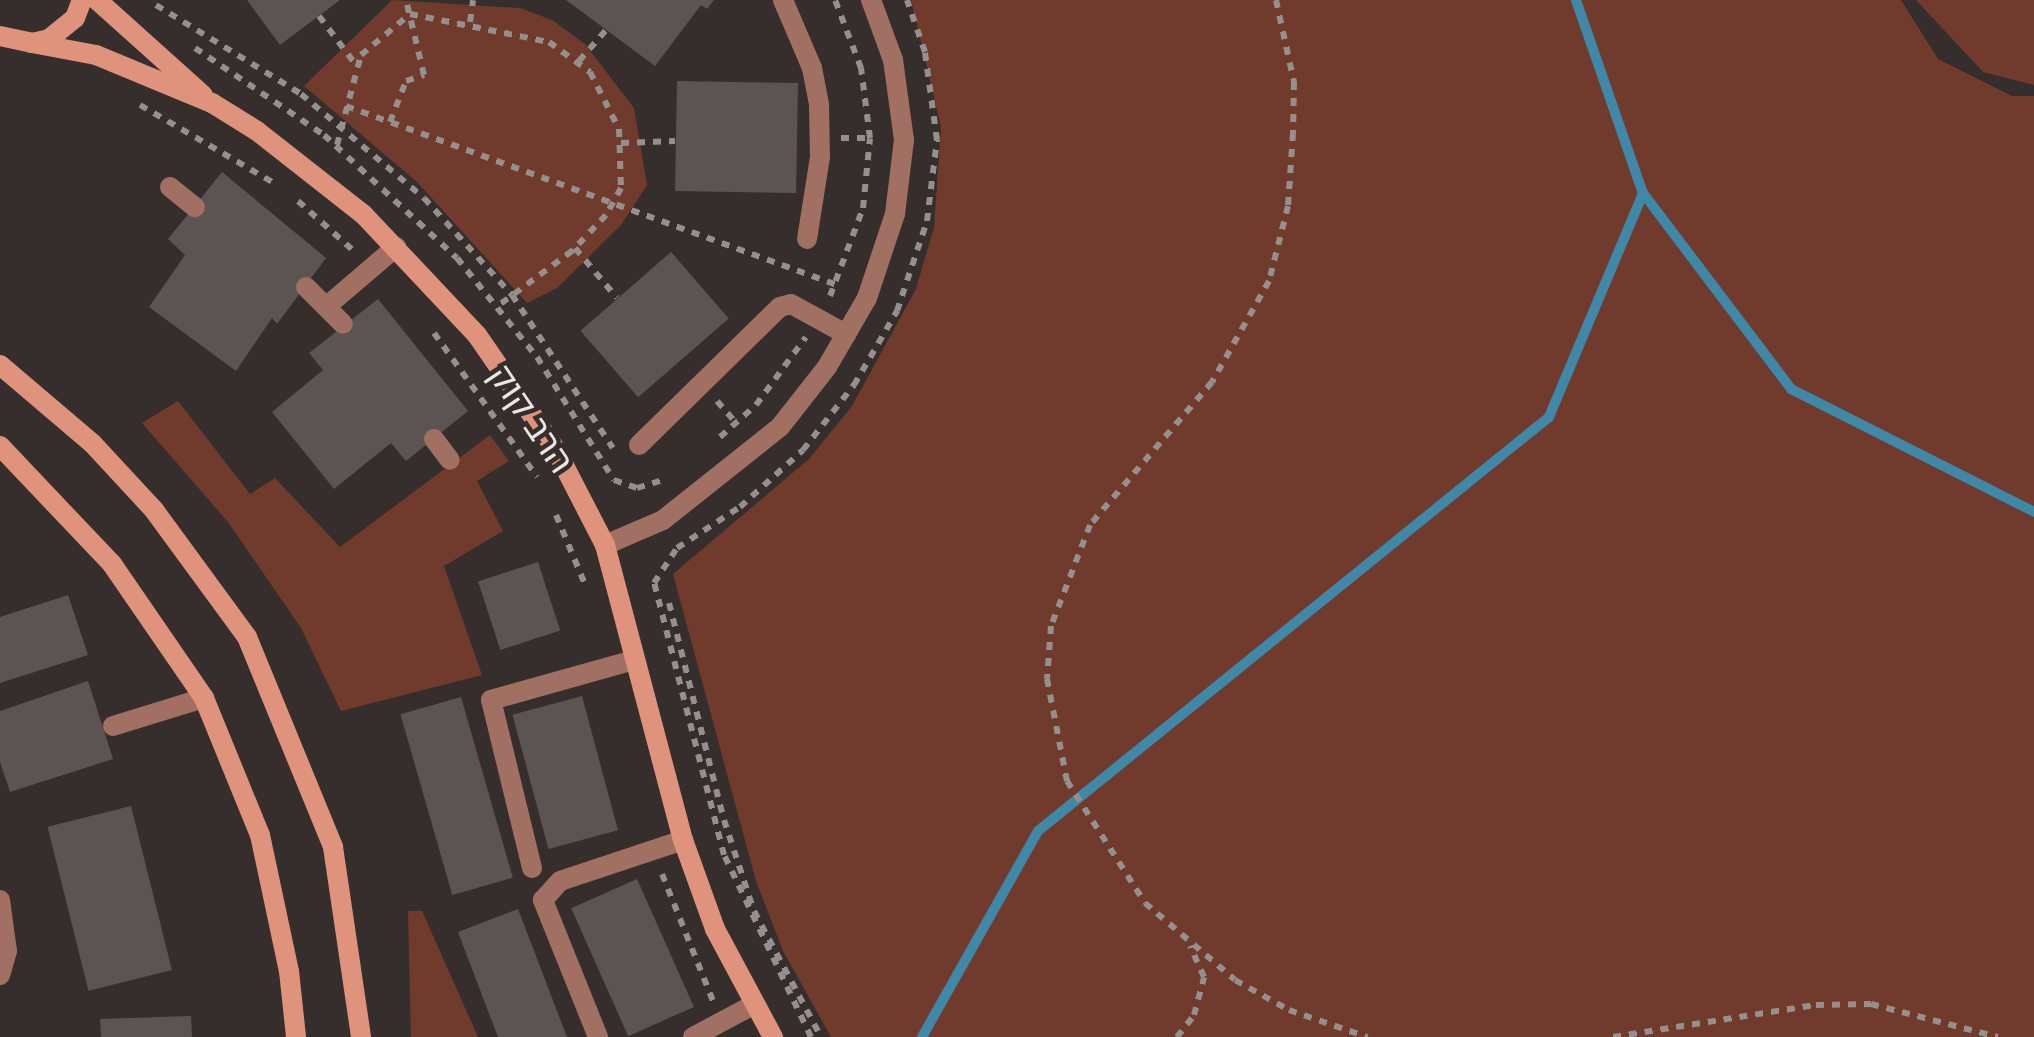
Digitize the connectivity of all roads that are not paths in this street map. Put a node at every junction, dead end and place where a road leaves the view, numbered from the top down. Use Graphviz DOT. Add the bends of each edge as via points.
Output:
graph roads {
  1 [pos="82,0"];
  2 [pos="98,0"];
  3 [pos="784,0"];
  4 [pos="871,0"];
  5 [pos="0,36"];
  6 [pos="32,43"];
  7 [pos="212,103"];
  8 [pos="170,187"];
  9 [pos="194,207"];
  10 [pos="807,239"];
  11 [pos="396,246"];
  12 [pos="306,287"];
  13 [pos="327,306"];
  14 [pos="344,324"];
  15 [pos="846,334"];
  16 [pos="0,365"];
  17 [pos="434,438"];
  18 [pos="0,446"];
  19 [pos="639,446"];
  20 [pos="450,460"];
  21 [pos="605,545"];
  22 [pos="634,660"];
  23 [pos="204,698"];
  24 [pos="113,726"];
  25 [pos="683,840"];
  26 [pos="532,868"];
  27 [pos="0,900"];
  28 [pos="0,974"];
  29 [pos="753,1004"];
  30 [pos="296,1037"];
  31 [pos="361,1037"];
  32 [pos="598,1037"];
  33 [pos="693,1037"];
  34 [pos="773,1037"];
  1 -- 6 [label="street" via="64,31"];
  2 -- 7 [label="street, הרב קוק"];
  3 -- 10 [label="street" via="812,68 819,106 820,157"];
  4 -- 15 [label="street" via="893,60 904,140 885,254"];
  5 -- 6 [label="street, הרב קוק"];
  6 -- 7 [label="street, הרב קוק" via="96,55"];
  7 -- 11 [label="street, הרב קוק" via="303,163"];
  8 -- 9 [label="street"];
  11 -- 13 [label="street"];
  11 -- 21 [label="street, הרב קוק" via="458,310 500,367 582,494"];
  12 -- 13 [label="street"];
  13 -- 14 [label="street"];
  15 -- 19 [label="street" via="790,304 780,307"];
  15 -- 21 [label="street" via="780,427 663,520"];
  16 -- 31 [label="street" via="52,406 154,510 246,637 333,846"];
  17 -- 20 [label="street"];
  18 -- 23 [label="street" via="112,564"];
  21 -- 22 [label="street, הרב קוק"];
  22 -- 25 [label="street, הרב קוק"];
  22 -- 26 [label="street" via="491,700"];
  23 -- 24 [label="street"];
  23 -- 30 [label="street" via="260,835"];
  25 -- 29 [label="street, הרב קוק" via="715,929"];
  25 -- 32 [label="street" via="560,882 543,900"];
  27 -- 28 [label="street" via="7,952"];
  29 -- 33 [label="street"];
  29 -- 34 [label="street, הרב קוק"];
}
